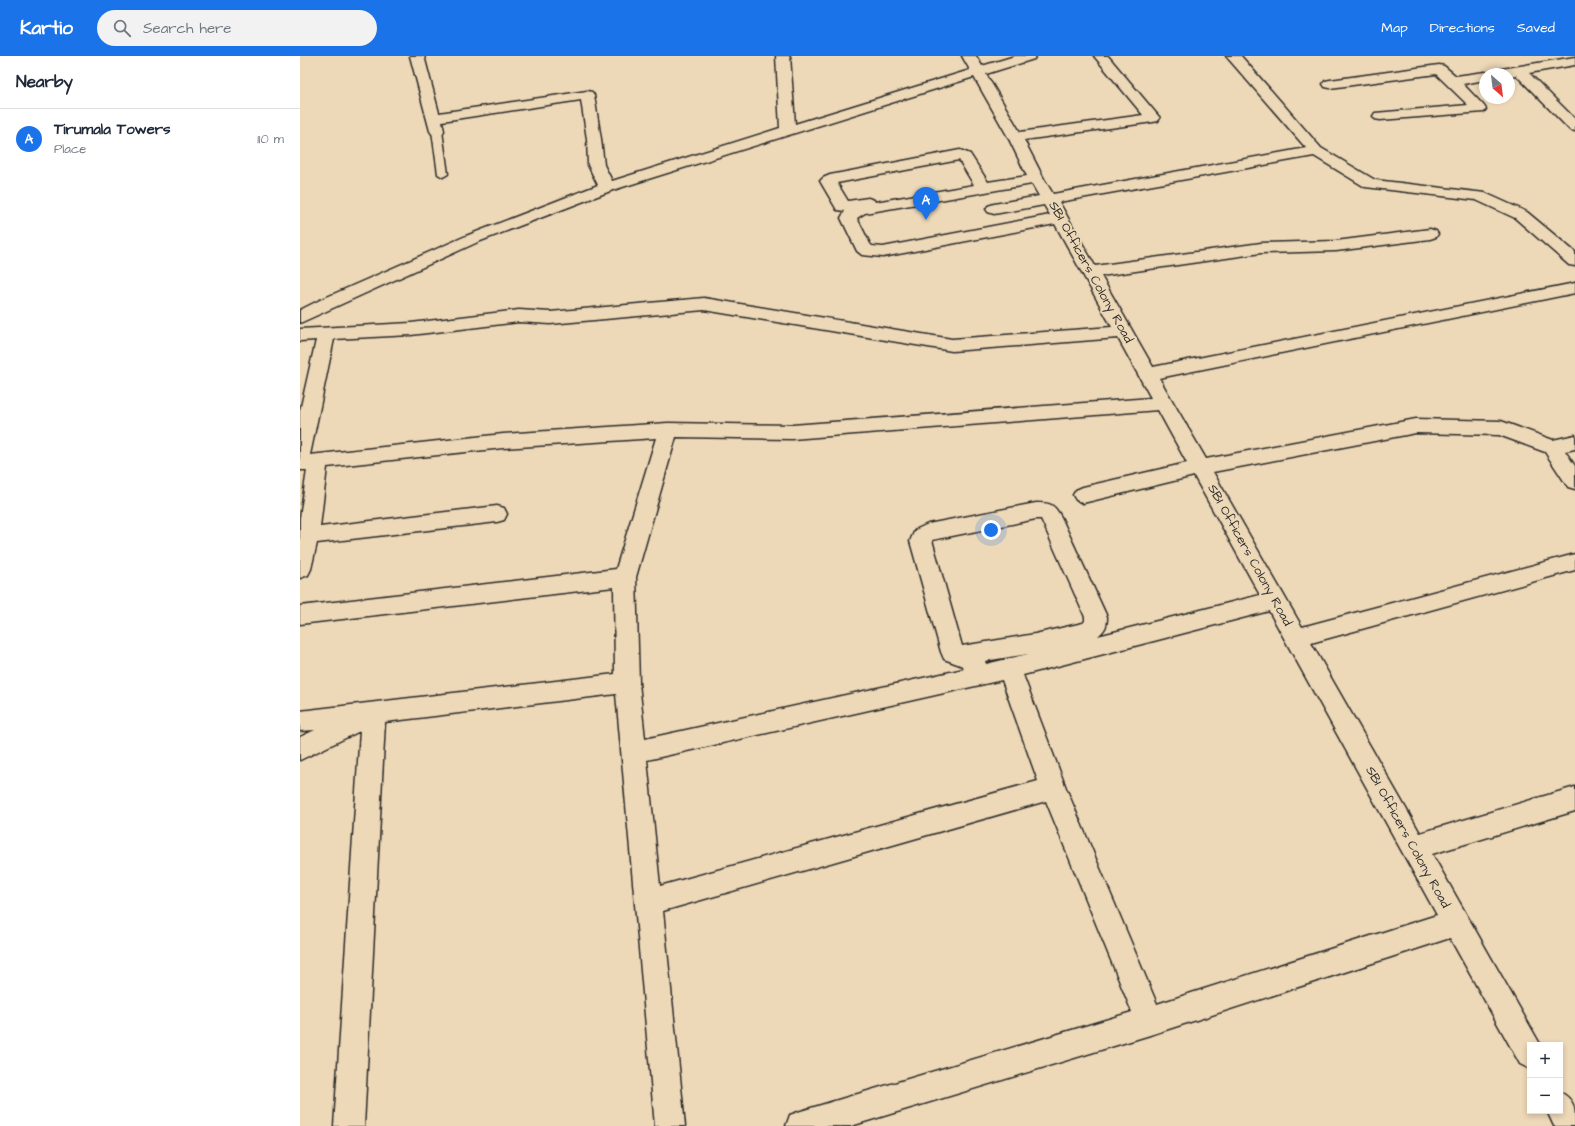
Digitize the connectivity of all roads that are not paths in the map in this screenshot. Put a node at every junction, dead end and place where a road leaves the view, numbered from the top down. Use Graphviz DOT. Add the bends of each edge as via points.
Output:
graph roads {
  1 [pos="417,56"];
  2 [pos="783,56"];
  3 [pos="1029,56"];
  4 [pos="1101,56"];
  5 [pos="1233,56"];
  6 [pos="1426,56"];
  7 [pos="1575,61"];
  8 [pos="974,64"];
  9 [pos="1439,68"];
  10 [pos="1520,70"];
  11 [pos="1515,71"];
  12 [pos="1479,77"];
  13 [pos="1453,81"];
  14 [pos="1330,84"];
  15 [pos="1380,116"];
  16 [pos="435,125"];
  17 [pos="1575,127"];
  18 [pos="788,132"];
  19 [pos="1015,137"];
  20 [pos="1316,151"];
  21 [pos="443,174"];
  22 [pos="1034,177"];
  23 [pos="981,186"];
  24 [pos="607,187"];
  25 [pos="1049,199"];
  26 [pos="994,209"];
  27 [pos="1060,218"];
  28 [pos="1006,230"];
  29 [pos="1430,234"];
  30 [pos="1575,261"];
  31 [pos="1091,272"];
  32 [pos="1575,288"];
  33 [pos="300,317"];
  34 [pos="1124,332"];
  35 [pos="326,333"];
  36 [pos="300,335"];
  37 [pos="1148,374"];
  38 [pos="1165,403"];
  39 [pos="668,430"];
  40 [pos="1575,442"];
  41 [pos="1552,447"];
  42 [pos="306,460"];
  43 [pos="1201,467"];
  44 [pos="1575,482"];
  45 [pos="1082,495"];
  46 [pos="497,514"];
  47 [pos="304,536"];
  48 [pos="1575,562"];
  49 [pos="300,569"];
  50 [pos="625,577"];
  51 [pos="1276,600"];
  52 [pos="300,615"];
  53 [pos="1296,638"];
  54 [pos="1039,652"];
  55 [pos="974,665"];
  56 [pos="1009,669"];
  57 [pos="628,683"];
  58 [pos="373,713"];
  59 [pos="300,721"];
  60 [pos="300,749"];
  61 [pos="633,752"];
  62 [pos="1053,788"];
  63 [pos="1575,799"];
  64 [pos="1414,847"];
  65 [pos="648,902"];
  66 [pos="1456,923"];
  67 [pos="1150,1021"];
  68 [pos="1527,1049"];
  69 [pos="1563,1112"];
  70 [pos="348,1126"];
  71 [pos="670,1126"];
  72 [pos="802,1126"];
  73 [pos="1571,1126"];
  1 -- 16 [label="street"];
  2 -- 18 [label="street"];
  3 -- 8 [label="street"];
  4 -- 19 [label="street" via="1153,118"];
  5 -- 20 [label="street"];
  6 -- 9 [label="street"];
  7 -- 10 [label="street"];
  8 -- 18 [label="street"];
  8 -- 19 [label="street, SBI Officers Colony Road"];
  9 -- 13 [label="street"];
  9 -- 14 [label="street"];
  10 -- 11 [label="street"];
  10 -- 17 [label="street"];
  12 -- 13 [label="street"];
  13 -- 15 [label="street" via="1479,110"];
  16 -- 21 [label="lane"];
  16 -- 24 [label="street" via="587,95 596,165"];
  18 -- 24 [label="street"];
  19 -- 22 [label="street, SBI Officers Colony Road"];
  20 -- 25 [label="street"];
  20 -- 30 [label="street" via="1372,184 1479,196 1521,215"];
  22 -- 23 [label="street"];
  22 -- 25 [label="street, SBI Officers Colony Road"];
  23 -- 23 [label="street" via="847,207 840,205 828,181 960,155 965,157"];
  23 -- 26 [label="street"];
  23 -- 28 [label="street" via="861,209 852,213 849,218 863,247 868,251 883,252"];
  24 -- 33 [label="street" via="472,239"];
  25 -- 26 [label="street"];
  25 -- 27 [label="street, SBI Officers Colony Road"];
  26 -- 28 [label="street"];
  27 -- 28 [label="street"];
  27 -- 31 [label="street, SBI Officers Colony Road"];
  29 -- 31 [label="street" via="1336,246 1261,248"];
  31 -- 34 [label="street, SBI Officers Colony Road"];
  32 -- 37 [label="street"];
  34 -- 35 [label="street" via="952,345 704,304 550,318 519,316 411,329"];
  34 -- 37 [label="street, SBI Officers Colony Road"];
  35 -- 36 [label="street"];
  35 -- 42 [label="street"];
  37 -- 38 [label="street, SBI Officers Colony Road"];
  38 -- 39 [label="street" via="792,432"];
  38 -- 43 [label="street, SBI Officers Colony Road"];
  39 -- 42 [label="street" via="502,441"];
  39 -- 50 [label="street"];
  40 -- 41 [label="street"];
  41 -- 43 [label="street" via="1501,428 1416,426"];
  41 -- 44 [label="street"];
  42 -- 47 [label="street"];
  43 -- 45 [label="street"];
  43 -- 51 [label="street, SBI Officers Colony Road"];
  46 -- 47 [label="street"];
  47 -- 49 [label="street"];
  48 -- 53 [label="street"];
  50 -- 52 [label="street"];
  50 -- 57 [label="street"];
  51 -- 53 [label="street, SBI Officers Colony Road"];
  51 -- 54 [label="street"];
  53 -- 64 [label="street, SBI Officers Colony Road"];
  54 -- 55 [label="street"];
  54 -- 55 [label="street" via="1096,625 1096,617 1046,511 928,532 922,536 921,541 952,652 963,656"];
  54 -- 56 [label="street"];
  55 -- 56 [label="street"];
  55 -- 61 [label="street"];
  56 -- 62 [label="street"];
  57 -- 58 [label="street"];
  57 -- 61 [label="street"];
  58 -- 59 [label="street"];
  58 -- 60 [label="street"];
  58 -- 70 [label="street"];
  61 -- 65 [label="street"];
  62 -- 65 [label="street"];
  62 -- 67 [label="street"];
  63 -- 64 [label="street"];
  64 -- 66 [label="street, SBI Officers Colony Road"];
  65 -- 71 [label="street"];
  66 -- 67 [label="street"];
  66 -- 68 [label="street, SBI Officers Colony Road"];
  67 -- 72 [label="street"];
  69 -- 73 [label="street"];
}
